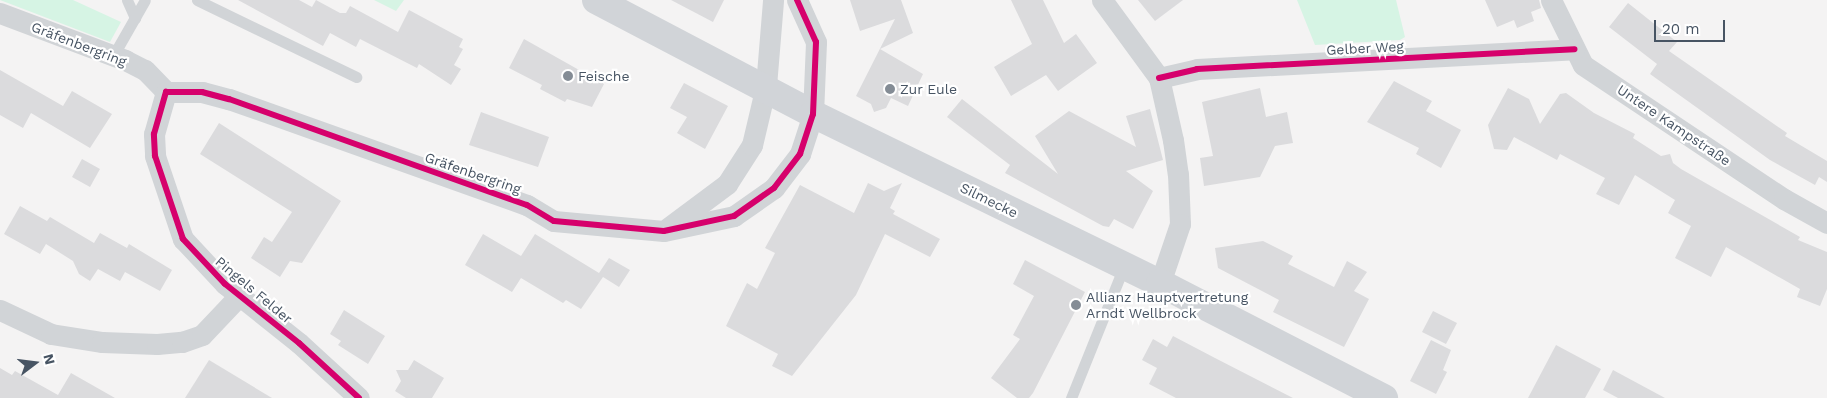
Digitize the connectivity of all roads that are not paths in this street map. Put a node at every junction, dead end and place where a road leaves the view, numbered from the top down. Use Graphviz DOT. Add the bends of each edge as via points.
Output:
graph roads {
  1 [pos="127,0"];
  2 [pos="145,0"];
  3 [pos="197,0"];
  4 [pos="596,0"];
  5 [pos="773,0"];
  6 [pos="797,0"];
  7 [pos="1102,0"];
  8 [pos="1551,0"];
  9 [pos="0,13"];
  10 [pos="134,18"];
  11 [pos="1574,49"];
  12 [pos="113,56"];
  13 [pos="356,77"];
  14 [pos="1159,78"];
  15 [pos="766,86"];
  16 [pos="166,92"];
  17 [pos="813,114"];
  18 [pos="1827,222"];
  19 [pos="664,231"];
  20 [pos="1124,266"];
  21 [pos="1160,283"];
  22 [pos="239,296"];
  23 [pos="0,310"];
  24 [pos="360,398"];
  25 [pos="1071,398"];
  26 [pos="1384,398"];
  1 -- 10 [label="lane"];
  2 -- 10 [label="lane"];
  3 -- 13 [label="lane"];
  4 -- 15 [label="main road, Silmecke"];
  5 -- 15 [label="street"];
  6 -- 17 [label="street, Gräfenbergring" via="816,42"];
  7 -- 14 [label="street"];
  8 -- 11 [label="street, Untere Kampstraße"];
  9 -- 12 [label="street, Gräfenbergring"];
  10 -- 12 [label="lane"];
  11 -- 14 [label="street, Gelber Weg" via="1197,69"];
  11 -- 18 [label="street, Untere Kampstraße" via="1583,65 1784,199"];
  12 -- 16 [label="street, Gräfenbergring" via="145,70"];
  14 -- 21 [label="street" via="1178,174 1180,224"];
  15 -- 17 [label="main road, Silmecke"];
  15 -- 19 [label="street" via="752,145 727,184"];
  16 -- 19 [label="street, Gräfenbergring" via="202,92 228,100 527,205 554,221"];
  16 -- 22 [label="street, Pingels Felder" via="154,134 155,156 174,218 183,239"];
  17 -- 19 [label="street, Gräfenbergring" via="800,154 774,188 734,216"];
  17 -- 20 [label="main road, Silmecke"];
  20 -- 21 [label="main road, Silmecke"];
  20 -- 25 [label="lane"];
  21 -- 26 [label="main road, Silmecke"];
  22 -- 23 [label="street" via="202,335 182,342 157,344 102,342 51,334"];
  22 -- 24 [label="street, Pingels Felder" via="299,343"];
}
